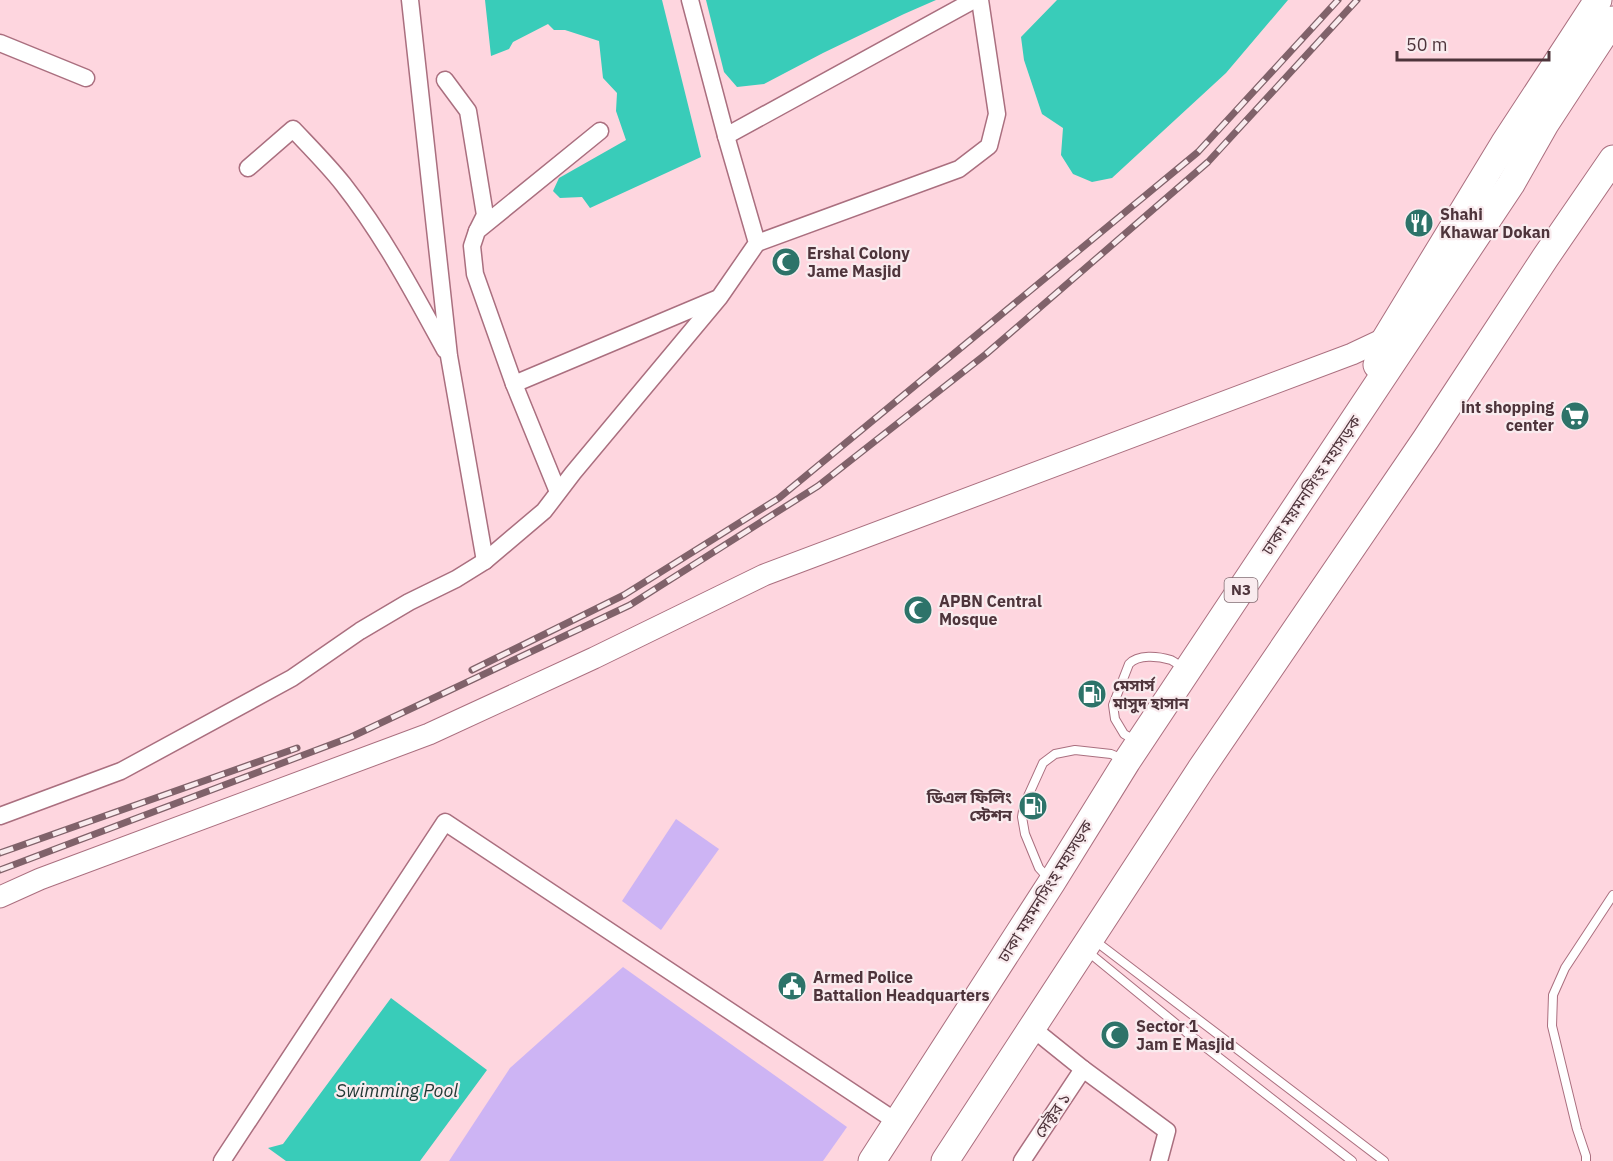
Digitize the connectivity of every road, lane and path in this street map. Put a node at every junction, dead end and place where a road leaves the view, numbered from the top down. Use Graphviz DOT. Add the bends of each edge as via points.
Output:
graph roads {
  1 [pos="410,0"];
  2 [pos="690,0"];
  3 [pos="974,0"];
  4 [pos="980,0"];
  5 [pos="1598,0"];
  6 [pos="1613,20"];
  7 [pos="0,43"];
  8 [pos="86,78"];
  9 [pos="445,80"];
  10 [pos="600,131"];
  11 [pos="726,136"];
  12 [pos="1613,159"];
  13 [pos="248,168"];
  14 [pos="477,231"];
  15 [pos="757,243"];
  16 [pos="719,298"];
  17 [pos="1386,338"];
  18 [pos="449,356"];
  19 [pos="514,384"];
  20 [pos="1362,409"];
  21 [pos="558,492"];
  22 [pos="485,561"];
  23 [pos="1187,670"];
  24 [pos="1133,752"];
  25 [pos="0,816"];
  26 [pos="1052,882"];
  27 [pos="1613,895"];
  28 [pos="0,897"];
  29 [pos="1087,943"];
  30 [pos="1032,1028"];
  31 [pos="1083,1069"];
  32 [pos="897,1122"];
  33 [pos="222,1161"];
  34 [pos="872,1161"];
  35 [pos="945,1161"];
  36 [pos="1022,1161"];
  37 [pos="1159,1161"];
  38 [pos="1352,1161"];
  39 [pos="1384,1161"];
  40 [pos="1586,1161"];
  1 -- 18 [label="street"];
  2 -- 11 [label="street"];
  3 -- 11 [label="street"];
  4 -- 15 [label="street" via="997,114 989,146 959,169"];
  5 -- 17 [label="highway" via="1503,144"];
  6 -- 20 [label="highway, ঢাকা ময়মনসিংহ মহাসড়ক / N3" via="1545,124 1512,184"];
  7 -- 8 [label="street"];
  9 -- 14 [label="street" via="468,111 484,215"];
  10 -- 14 [label="street"];
  11 -- 15 [label="street"];
  12 -- 29 [label="highway"];
  13 -- 18 [label="street" via="293,129 365,216 401,270"];
  14 -- 19 [label="street" via="472,246 475,274"];
  15 -- 16 [label="street"];
  16 -- 19 [label="street"];
  16 -- 21 [label="street"];
  17 -- 20 [label="highway"];
  17 -- 28 [label="street" via="764,575 429,734"];
  18 -- 22 [label="street"];
  19 -- 21 [label="street"];
  20 -- 23 [label="highway, ঢাকা ময়মনসিংহ মহাসড়ক / N3"];
  21 -- 22 [label="street" via="544,511"];
  22 -- 25 [label="street" via="360,631 292,678 121,771"];
  23 -- 24 [label="highway, ঢাকা ময়মনসিংহ মহাসড়ক / N3"];
  23 -- 24 [label="lane" via="1171,660 1143,656 1129,664 1113,705 1115,719"];
  24 -- 26 [label="highway, ঢাকা ময়মনসিংহ মহাসড়ক / N3"];
  24 -- 26 [label="lane" via="1075,750 1055,754 1043,763 1022,817 1039,868"];
  26 -- 32 [label="highway, ঢাকা ময়মনসিংহ মহাসড়ক / N3"];
  27 -- 40 [label="lane" via="1565,968 1553,995 1552,1026"];
  29 -- 30 [label="highway"];
  29 -- 38 [label="lane" via="1186,1032"];
  29 -- 39 [label="lane"];
  30 -- 31 [label="street"];
  30 -- 35 [label="highway"];
  31 -- 36 [label="street, সেক্টর ১"];
  31 -- 37 [label="street" via="1167,1131"];
  32 -- 33 [label="street" via="445,822"];
  32 -- 34 [label="highway, ঢাকা ময়মনসিংহ মহাসড়ক / N3"];
}
